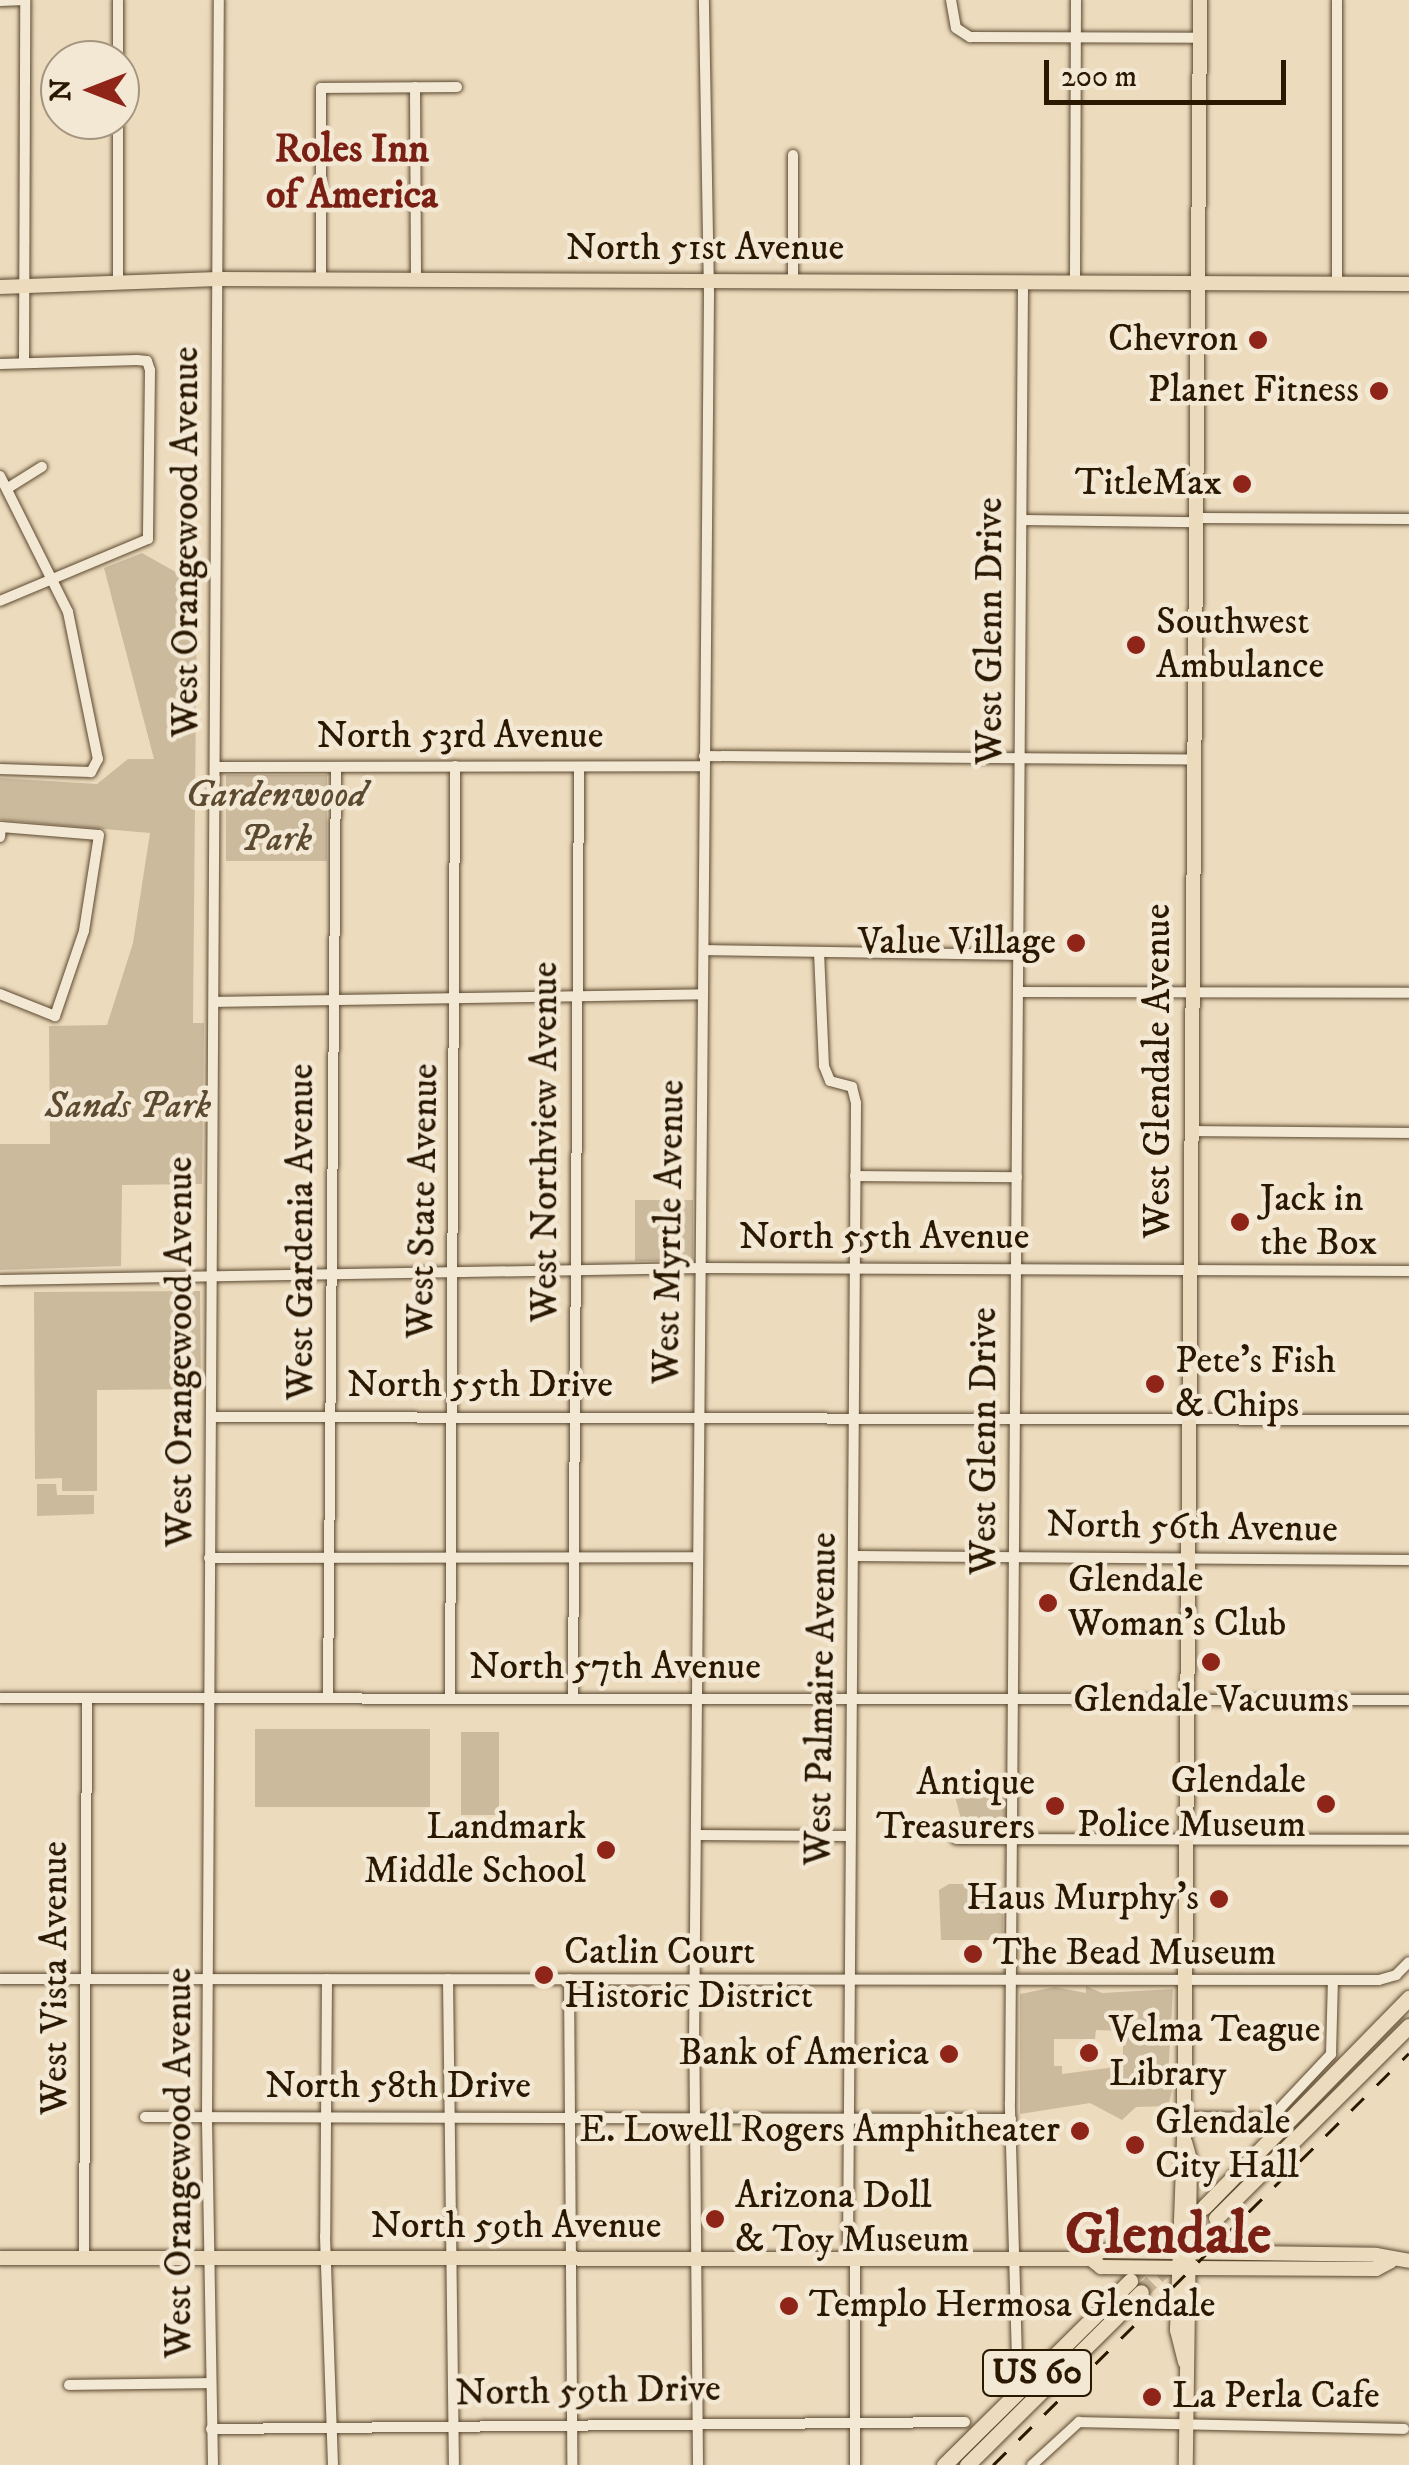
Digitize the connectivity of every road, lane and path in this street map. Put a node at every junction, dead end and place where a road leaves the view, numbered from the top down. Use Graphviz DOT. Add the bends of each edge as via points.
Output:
graph roads {
  1 [pos="25,0"];
  2 [pos="118,0"];
  3 [pos="220,0"];
  4 [pos="704,0"];
  5 [pos="950,0"];
  6 [pos="1076,0"];
  7 [pos="1200,0"];
  8 [pos="1337,0"];
  9 [pos="0,1"];
  10 [pos="1076,37"];
  11 [pos="1200,38"];
  12 [pos="118,40"];
  13 [pos="416,87"];
  14 [pos="457,87"];
  15 [pos="118,140"];
  16 [pos="793,155"];
  17 [pos="218,279"];
  18 [pos="322,280"];
  19 [pos="416,280"];
  20 [pos="708,281"];
  21 [pos="793,281"];
  22 [pos="1075,282"];
  23 [pos="118,283"];
  24 [pos="1023,283"];
  25 [pos="1200,283"];
  26 [pos="1337,283"];
  27 [pos="1409,284"];
  28 [pos="22,286"];
  29 [pos="0,287"];
  30 [pos="24,363"];
  31 [pos="0,364"];
  32 [pos="42,467"];
  33 [pos="0,476"];
  34 [pos="8,488"];
  35 [pos="1409,518"];
  36 [pos="1022,520"];
  37 [pos="1198,520"];
  38 [pos="56,578"];
  39 [pos="0,601"];
  40 [pos="1020,759"];
  41 [pos="1194,759"];
  42 [pos="704,761"];
  43 [pos="336,766"];
  44 [pos="456,766"];
  45 [pos="216,767"];
  46 [pos="580,767"];
  47 [pos="0,769"];
  48 [pos="1,832"];
  49 [pos="704,950"];
  50 [pos="819,952"];
  51 [pos="1019,955"];
  52 [pos="1018,992"];
  53 [pos="1192,992"];
  54 [pos="1409,993"];
  55 [pos="0,994"];
  56 [pos="702,994"];
  57 [pos="576,995"];
  58 [pos="456,998"];
  59 [pos="334,1001"];
  60 [pos="214,1002"];
  61 [pos="1191,1131"];
  62 [pos="1409,1134"];
  63 [pos="855,1176"];
  64 [pos="1017,1177"];
  65 [pos="701,1268"];
  66 [pos="855,1268"];
  67 [pos="1016,1268"];
  68 [pos="1190,1268"];
  69 [pos="574,1270"];
  70 [pos="1409,1271"];
  71 [pos="453,1273"];
  72 [pos="331,1275"];
  73 [pos="210,1276"];
  74 [pos="0,1280"];
  75 [pos="451,1416"];
  76 [pos="573,1416"];
  77 [pos="698,1416"];
  78 [pos="211,1417"];
  79 [pos="331,1417"];
  80 [pos="854,1417"];
  81 [pos="1015,1418"];
  82 [pos="1189,1418"];
  83 [pos="1409,1420"];
  84 [pos="451,1556"];
  85 [pos="573,1556"];
  86 [pos="854,1556"];
  87 [pos="329,1557"];
  88 [pos="697,1557"];
  89 [pos="1014,1557"];
  90 [pos="209,1558"];
  91 [pos="1188,1558"];
  92 [pos="1409,1560"];
  93 [pos="0,1698"];
  94 [pos="87,1698"];
  95 [pos="209,1698"];
  96 [pos="328,1698"];
  97 [pos="450,1698"];
  98 [pos="572,1698"];
  99 [pos="697,1698"];
  100 [pos="853,1698"];
  101 [pos="1014,1698"];
  102 [pos="1187,1698"];
  103 [pos="1409,1700"];
  104 [pos="696,1836"];
  105 [pos="850,1836"];
  106 [pos="956,1839"];
  107 [pos="1013,1839"];
  108 [pos="1186,1839"];
  109 [pos="1409,1840"];
  110 [pos="1405,1967"];
  111 [pos="851,1977"];
  112 [pos="209,1978"];
  113 [pos="695,1978"];
  114 [pos="86,1979"];
  115 [pos="327,1979"];
  116 [pos="448,1979"];
  117 [pos="570,1979"];
  118 [pos="1012,1979"];
  119 [pos="0,1980"];
  120 [pos="1332,1980"];
  121 [pos="1186,1981"];
  122 [pos="1409,1998"];
  123 [pos="1409,2026"];
  124 [pos="207,2116"];
  125 [pos="326,2116"];
  126 [pos="145,2117"];
  127 [pos="447,2117"];
  128 [pos="569,2117"];
  129 [pos="1184,2117"];
  130 [pos="694,2118"];
  131 [pos="1011,2119"];
  132 [pos="850,2121"];
  133 [pos="1184,2142"];
  134 [pos="1203,2212"];
  135 [pos="1255,2253"];
  136 [pos="0,2258"];
  137 [pos="84,2258"];
  138 [pos="208,2258"];
  139 [pos="855,2258"];
  140 [pos="1016,2258"];
  141 [pos="327,2259"];
  142 [pos="449,2260"];
  143 [pos="569,2260"];
  144 [pos="694,2260"];
  145 [pos="1184,2260"];
  146 [pos="1391,2262"];
  147 [pos="1409,2262"];
  148 [pos="1016,2360"];
  149 [pos="211,2384"];
  150 [pos="69,2385"];
  151 [pos="698,2420"];
  152 [pos="855,2421"];
  153 [pos="571,2422"];
  154 [pos="964,2422"];
  155 [pos="453,2424"];
  156 [pos="1186,2425"];
  157 [pos="332,2426"];
  158 [pos="212,2428"];
  159 [pos="1407,2429"];
  160 [pos="213,2465"];
  161 [pos="332,2465"];
  162 [pos="454,2465"];
  163 [pos="572,2465"];
  164 [pos="698,2465"];
  165 [pos="854,2465"];
  166 [pos="944,2465"];
  167 [pos="967,2465"];
  168 [pos="1032,2465"];
  169 [pos="1186,2465"];
  1 -- 9 [label="street"];
  1 -- 28 [label="street"];
  2 -- 12 [label="street"];
  3 -- 17 [label="street, West Orangewood Avenue"];
  4 -- 20 [label="street, West Myrtle Avenue"];
  5 -- 10 [label="street" via="959,33"];
  6 -- 10 [label="street"];
  7 -- 11 [label="main road, West Glendale Avenue"];
  8 -- 26 [label="street"];
  10 -- 11 [label="street"];
  10 -- 22 [label="street"];
  11 -- 25 [label="main road, West Glendale Avenue"];
  13 -- 14 [label="street"];
  13 -- 18 [label="street" via="321,88"];
  13 -- 19 [label="street"];
  15 -- 23 [label="street"];
  16 -- 21 [label="street"];
  17 -- 18 [label="main road, North 51st Avenue"];
  17 -- 23 [label="main road, North 51st Avenue"];
  17 -- 45 [label="street, West Orangewood Avenue"];
  18 -- 19 [label="main road, North 51st Avenue"];
  19 -- 20 [label="main road, North 51st Avenue"];
  20 -- 21 [label="main road, North 51st Avenue"];
  20 -- 42 [label="street, West Myrtle Avenue"];
  21 -- 24 [label="main road, North 51st Avenue"];
  22 -- 24 [label="main road, North 51st Avenue"];
  22 -- 25 [label="main road, North 51st Avenue"];
  23 -- 28 [label="main road, North 51st Avenue"];
  24 -- 36 [label="street, West Glenn Drive"];
  25 -- 26 [label="main road, North 51st Avenue"];
  25 -- 37 [label="main road, West Glendale Avenue"];
  26 -- 27 [label="main road, North 51st Avenue"];
  28 -- 29 [label="main road, North 51st Avenue"];
  28 -- 30 [label="street"];
  30 -- 31 [label="street"];
  30 -- 38 [label="street" via="147,361 148,539"];
  32 -- 34 [label="street"];
  33 -- 34 [label="street"];
  34 -- 38 [label="street"];
  35 -- 37 [label="street"];
  36 -- 37 [label="street"];
  36 -- 40 [label="street, West Glenn Drive"];
  37 -- 41 [label="main road, West Glendale Avenue"];
  38 -- 39 [label="street"];
  38 -- 47 [label="street" via="84,670 95,768"];
  40 -- 41 [label="street, North 53rd Avenue"];
  40 -- 42 [label="street, North 53rd Avenue"];
  40 -- 51 [label="street, West Glenn Drive"];
  41 -- 53 [label="main road, West Glendale Avenue"];
  42 -- 46 [label="street, North 53rd Avenue"];
  42 -- 49 [label="street, West Myrtle Avenue"];
  43 -- 44 [label="street, North 53rd Avenue"];
  43 -- 45 [label="street, North 53rd Avenue"];
  43 -- 59 [label="street, West Gardenia Avenue"];
  44 -- 46 [label="street, North 53rd Avenue"];
  44 -- 58 [label="street, West State Avenue"];
  45 -- 60 [label="street, West Orangewood Avenue"];
  46 -- 57 [label="street, West Northview Avenue"];
  48 -- 55 [label="street" via="100,835 84,930 55,1016"];
  49 -- 50 [label="street"];
  49 -- 56 [label="street, West Myrtle Avenue"];
  50 -- 51 [label="street"];
  50 -- 63 [label="street, West Palmaire Avenue" via="826,1075 856,1092"];
  51 -- 52 [label="street, West Glenn Drive"];
  52 -- 53 [label="street"];
  52 -- 64 [label="street, West Glenn Drive"];
  53 -- 54 [label="street"];
  53 -- 61 [label="main road, West Glendale Avenue"];
  56 -- 57 [label="street"];
  56 -- 65 [label="street, West Myrtle Avenue"];
  57 -- 58 [label="street"];
  57 -- 69 [label="street, West Northview Avenue"];
  58 -- 59 [label="street"];
  58 -- 71 [label="street, West State Avenue"];
  59 -- 60 [label="street"];
  59 -- 72 [label="street, West Gardenia Avenue"];
  60 -- 73 [label="street, West Orangewood Avenue"];
  61 -- 62 [label="street"];
  61 -- 68 [label="main road, West Glendale Avenue"];
  63 -- 64 [label="street"];
  63 -- 66 [label="street, West Palmaire Avenue"];
  64 -- 67 [label="street, West Glenn Drive"];
  65 -- 66 [label="street, North 55th Avenue"];
  65 -- 69 [label="street, North 55th Avenue"];
  65 -- 77 [label="street, West Myrtle Avenue"];
  66 -- 67 [label="street, North 55th Avenue"];
  66 -- 80 [label="street, West Palmaire Avenue"];
  67 -- 68 [label="street, North 55th Avenue"];
  67 -- 81 [label="street, West Glenn Drive"];
  68 -- 70 [label="street, North 55th Avenue"];
  68 -- 82 [label="main road, West Glendale Avenue"];
  69 -- 71 [label="street, North 55th Avenue"];
  69 -- 76 [label="street, West Northview Avenue"];
  71 -- 72 [label="street, North 55th Avenue"];
  71 -- 75 [label="street, West State Avenue"];
  72 -- 73 [label="street, North 55th Avenue"];
  72 -- 79 [label="street, West Gardenia Avenue"];
  73 -- 74 [label="street, North 55th Avenue"];
  73 -- 78 [label="street, West Orangewood Avenue"];
  75 -- 76 [label="street, North 55th Drive"];
  75 -- 79 [label="street, North 55th Drive"];
  75 -- 84 [label="street, West State Avenue"];
  76 -- 77 [label="street, North 55th Drive"];
  76 -- 85 [label="street, West Northview Avenue"];
  77 -- 80 [label="street, North 55th Drive"];
  77 -- 88 [label="street, West Myrtle Avenue"];
  78 -- 79 [label="street, North 55th Drive"];
  78 -- 90 [label="street, West Orangewood Avenue"];
  79 -- 87 [label="street, West Gardenia Avenue"];
  80 -- 81 [label="street, North 55th Drive"];
  80 -- 86 [label="street, West Palmaire Avenue"];
  81 -- 82 [label="street, North 55th Drive"];
  81 -- 89 [label="street, West Glenn Drive"];
  82 -- 83 [label="street, North 55th Drive"];
  82 -- 91 [label="main road, West Glendale Avenue"];
  84 -- 85 [label="street"];
  84 -- 87 [label="street"];
  84 -- 97 [label="street, West State Avenue"];
  85 -- 88 [label="street"];
  85 -- 98 [label="street, West Northview Avenue"];
  86 -- 89 [label="street, North 56th Avenue"];
  86 -- 100 [label="street, West Palmaire Avenue"];
  87 -- 90 [label="street"];
  87 -- 96 [label="street, West Gardenia Avenue"];
  88 -- 99 [label="street, West Myrtle Avenue"];
  89 -- 91 [label="street, North 56th Avenue"];
  89 -- 101 [label="street, West Glenn Drive"];
  90 -- 95 [label="street, West Orangewood Avenue"];
  91 -- 92 [label="street, North 56th Avenue"];
  91 -- 102 [label="main road, West Glendale Avenue"];
  93 -- 94 [label="street, North 57th Avenue"];
  94 -- 95 [label="street, North 57th Avenue"];
  94 -- 114 [label="street, West Vista Avenue"];
  95 -- 96 [label="street, North 57th Avenue"];
  95 -- 112 [label="street, West Orangewood Avenue"];
  96 -- 97 [label="street, North 57th Avenue"];
  97 -- 98 [label="street, North 57th Avenue"];
  98 -- 99 [label="street, North 57th Avenue"];
  99 -- 100 [label="street, North 57th Avenue"];
  99 -- 104 [label="street, West Myrtle Avenue"];
  100 -- 101 [label="street, North 57th Avenue"];
  100 -- 105 [label="street, West Palmaire Avenue"];
  101 -- 102 [label="street, North 57th Avenue"];
  101 -- 107 [label="street, West Glenn Drive"];
  102 -- 103 [label="street, North 57th Avenue"];
  102 -- 108 [label="main road, West Glendale Avenue"];
  104 -- 105 [label="street"];
  104 -- 113 [label="street, West Myrtle Avenue"];
  105 -- 111 [label="street, West Palmaire Avenue"];
  106 -- 107 [label="street"];
  107 -- 108 [label="street"];
  107 -- 118 [label="street, West Glenn Drive"];
  108 -- 109 [label="street"];
  108 -- 121 [label="main road, West Glendale Avenue"];
  110 -- 120 [label="street" via="1378,1980"];
  111 -- 113 [label="street"];
  111 -- 118 [label="street"];
  111 -- 132 [label="street, West Palmaire Avenue"];
  112 -- 114 [label="street"];
  112 -- 115 [label="street"];
  112 -- 124 [label="street, West Orangewood Avenue"];
  113 -- 117 [label="street"];
  113 -- 130 [label="street, West Myrtle Avenue"];
  114 -- 119 [label="street"];
  114 -- 137 [label="street, West Vista Avenue"];
  115 -- 116 [label="street"];
  115 -- 125 [label="street"];
  116 -- 117 [label="street"];
  116 -- 127 [label="street"];
  117 -- 128 [label="street"];
  118 -- 121 [label="street"];
  118 -- 131 [label="street, West Glenn Drive"];
  120 -- 121 [label="street"];
  120 -- 129 [label="street" via="1331,2054 1271,2118"];
  121 -- 129 [label="main road, West Glendale Avenue"];
  122 -- 134 [label="highway"];
  123 -- 134 [label="highway"];
  124 -- 125 [label="street, North 58th Drive"];
  124 -- 126 [label="street, North 58th Drive"];
  124 -- 138 [label="street, West Orangewood Avenue"];
  125 -- 127 [label="street, North 58th Drive"];
  125 -- 141 [label="street"];
  127 -- 128 [label="street, North 58th Drive"];
  127 -- 142 [label="street"];
  128 -- 130 [label="street, North 58th Drive"];
  128 -- 143 [label="street"];
  129 -- 133 [label="main road, West Glendale Avenue"];
  130 -- 132 [label="street, North 58th Drive"];
  130 -- 144 [label="street, West Myrtle Avenue"];
  131 -- 132 [label="street, North 58th Drive"];
  131 -- 140 [label="street, West Glenn Drive"];
  132 -- 139 [label="street, West Palmaire Avenue" via="848,2242"];
  133 -- 134 [label="main road, West Glendale Avenue"];
  133 -- 145 [label="main road, West Glendale Avenue"];
  134 -- 135 [label="main road" via="1207,2241"];
  134 -- 145 [label="main road, West Glendale Avenue"];
  135 -- 145 [label="main road, North 59th Avenue"];
  135 -- 146 [label="main road, North 59th Avenue" via="1376,2255"];
  136 -- 137 [label="main road, North 59th Avenue"];
  137 -- 138 [label="main road, North 59th Avenue"];
  138 -- 141 [label="main road, North 59th Avenue"];
  138 -- 149 [label="street, West Orangewood Avenue"];
  139 -- 140 [label="main road, North 59th Avenue"];
  139 -- 144 [label="main road, North 59th Avenue"];
  139 -- 152 [label="street, West Palmaire Avenue"];
  140 -- 145 [label="main road, North 59th Avenue" via="1091,2258 1101,2267"];
  140 -- 148 [label="street, West Glenn Drive"];
  141 -- 142 [label="main road, North 59th Avenue"];
  141 -- 157 [label="street"];
  142 -- 143 [label="main road, North 59th Avenue"];
  142 -- 155 [label="street"];
  143 -- 144 [label="main road, North 59th Avenue"];
  143 -- 153 [label="street"];
  144 -- 151 [label="street, West Myrtle Avenue"];
  145 -- 146 [label="main road, North 59th Avenue" via="1376,2269"];
  145 -- 156 [label="main road, West Glendale Avenue"];
  146 -- 147 [label="main road, North 59th Avenue"];
  149 -- 150 [label="street"];
  149 -- 158 [label="street, West Orangewood Avenue"];
  151 -- 152 [label="street, North 59th Drive"];
  151 -- 153 [label="street, North 59th Drive"];
  151 -- 164 [label="street, West Myrtle Avenue"];
  152 -- 154 [label="street, North 59th Drive"];
  152 -- 165 [label="street, West Palmaire Avenue"];
  153 -- 155 [label="street, North 59th Drive"];
  153 -- 163 [label="street"];
  155 -- 157 [label="street, North 59th Drive"];
  155 -- 162 [label="street"];
  156 -- 159 [label="street"];
  156 -- 168 [label="street" via="1079,2422"];
  156 -- 169 [label="main road, West Glendale Avenue"];
  157 -- 158 [label="street, North 59th Drive"];
  157 -- 161 [label="street"];
  158 -- 160 [label="street, West Orangewood Avenue"];
  166 -- 167 [label="highway, US 60" via="1135,2286"];
}
